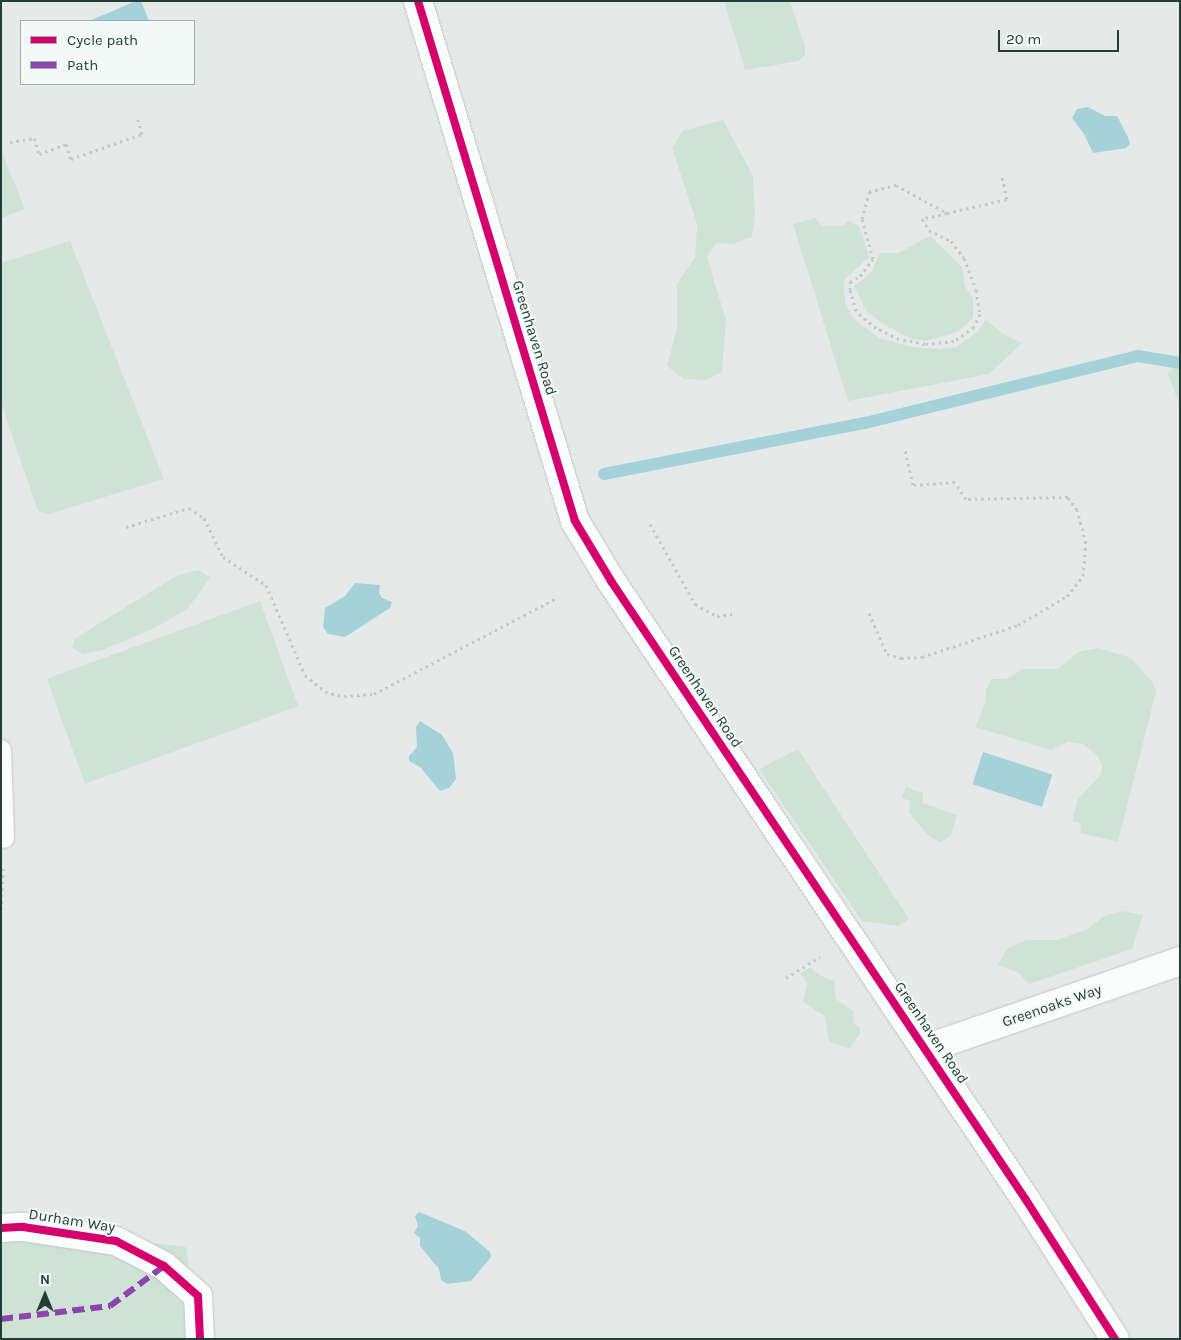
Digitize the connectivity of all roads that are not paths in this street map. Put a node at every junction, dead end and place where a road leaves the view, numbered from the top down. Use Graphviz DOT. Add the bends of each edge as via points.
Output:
graph roads {
  1 [pos="418,1"];
  2 [pos="1,750"];
  3 [pos="4,838"];
  4 [pos="1180,962"];
  5 [pos="925,1049"];
  6 [pos="1,1228"];
  7 [pos="200,1339"];
  8 [pos="1115,1339"];
  1 -- 5 [label="street, Greenhaven Road" via="575,521 626,605"];
  2 -- 3 [label="lane"];
  4 -- 5 [label="street, Greenoaks Way"];
  5 -- 8 [label="street, Greenhaven Road"];
  6 -- 7 [label="street, Durham Way" via="23,1226 116,1241 164,1266 198,1296"];
}
